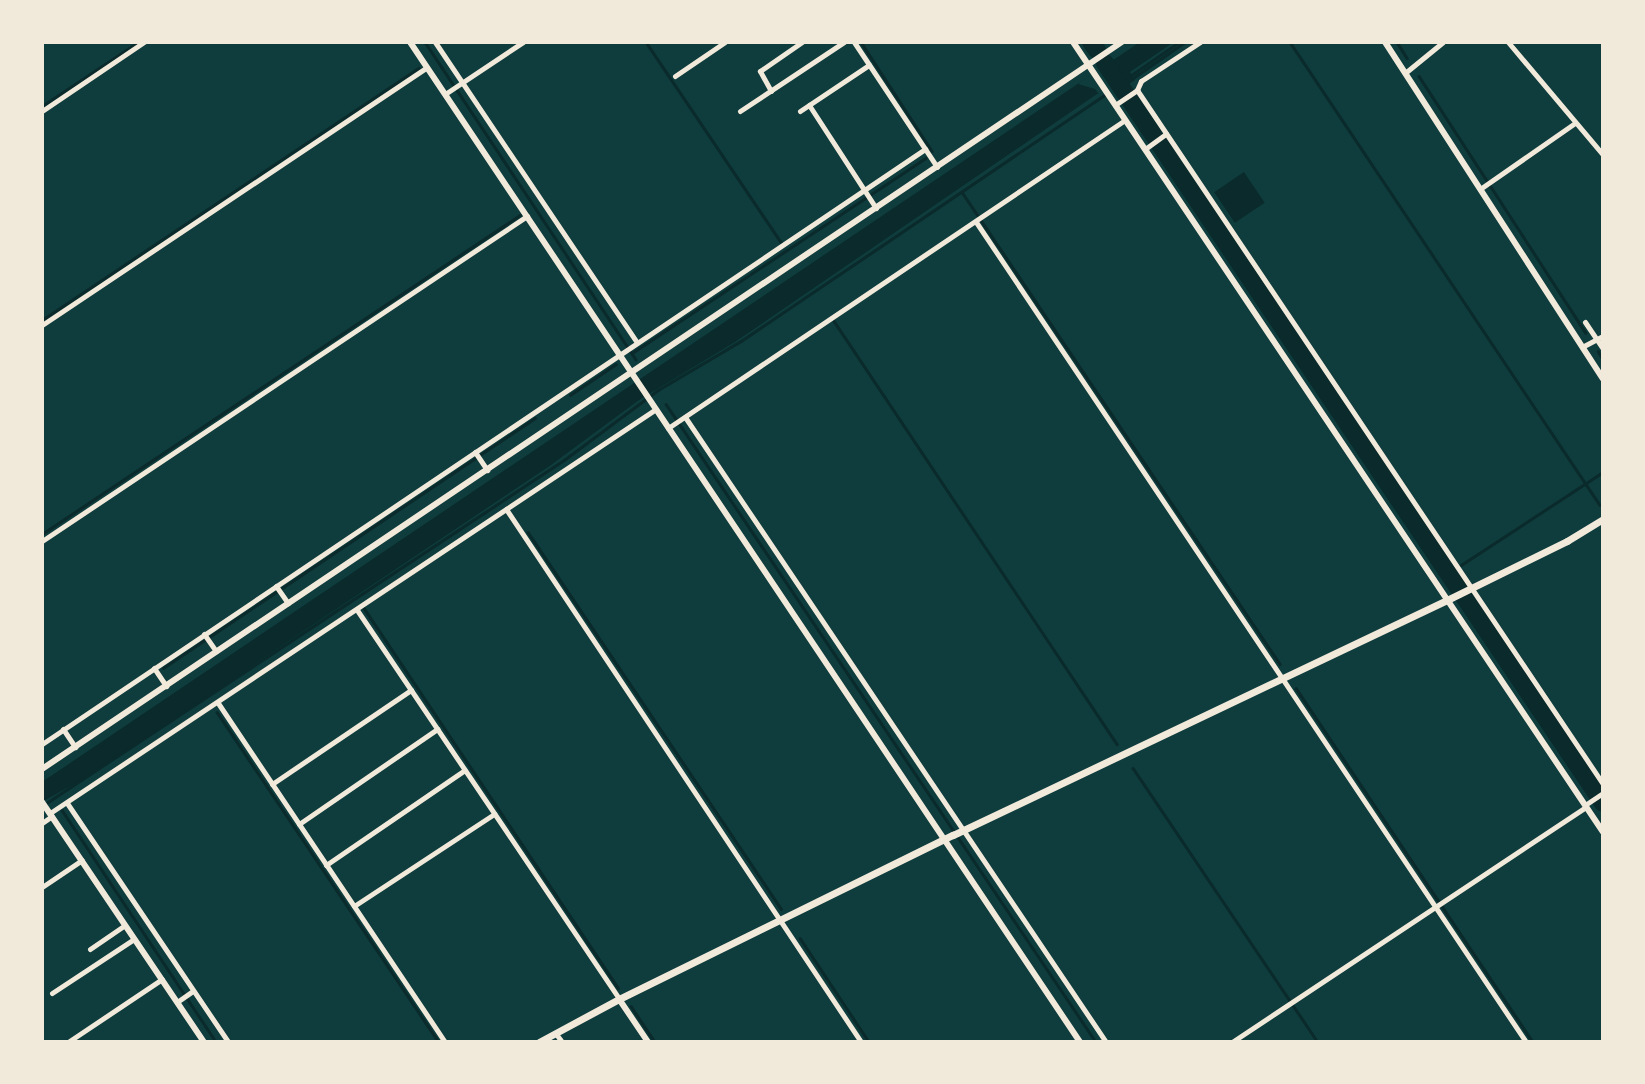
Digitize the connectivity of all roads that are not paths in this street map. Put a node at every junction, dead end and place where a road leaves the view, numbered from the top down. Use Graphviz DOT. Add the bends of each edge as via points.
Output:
graph roads {
  1 [pos="144,42"];
  2 [pos="410,42"];
  3 [pos="435,42"];
  4 [pos="523,42"];
  5 [pos="725,42"];
  6 [pos="802,42"];
  7 [pos="844,42"];
  8 [pos="853,42"];
  9 [pos="1073,42"];
  10 [pos="1107,42"];
  11 [pos="1122,42"];
  12 [pos="1200,42"];
  13 [pos="1385,42"];
  14 [pos="1443,42"];
  15 [pos="1507,42"];
  16 [pos="1111,50"];
  17 [pos="869,65"];
  18 [pos="1088,65"];
  19 [pos="427,67"];
  20 [pos="1405,73"];
  21 [pos="675,76"];
  22 [pos="461,84"];
  23 [pos="771,90"];
  24 [pos="1134,92"];
  25 [pos="445,94"];
  26 [pos="809,105"];
  27 [pos="1115,105"];
  28 [pos="42,111"];
  29 [pos="740,111"];
  30 [pos="800,111"];
  31 [pos="1125,120"];
  32 [pos="1575,123"];
  33 [pos="1165,135"];
  34 [pos="1148,147"];
  35 [pos="925,149"];
  36 [pos="1603,155"];
  37 [pos="937,167"];
  38 [pos="1480,189"];
  39 [pos="866,194"];
  40 [pos="876,208"];
  41 [pos="527,216"];
  42 [pos="979,220"];
  43 [pos="1585,322"];
  44 [pos="42,325"];
  45 [pos="1600,338"];
  46 [pos="635,344"];
  47 [pos="1582,347"];
  48 [pos="1603,349"];
  49 [pos="623,353"];
  50 [pos="634,377"];
  51 [pos="1603,379"];
  52 [pos="656,410"];
  53 [pos="681,420"];
  54 [pos="668,428"];
  55 [pos="477,455"];
  56 [pos="487,470"];
  57 [pos="506,509"];
  58 [pos="1603,519"];
  59 [pos="42,541"];
  60 [pos="1470,588"];
  61 [pos="278,589"];
  62 [pos="1447,600"];
  63 [pos="288,603"];
  64 [pos="357,610"];
  65 [pos="206,637"];
  66 [pos="216,651"];
  67 [pos="153,668"];
  68 [pos="1282,680"];
  69 [pos="166,686"];
  70 [pos="411,690"];
  71 [pos="218,703"];
  72 [pos="63,729"];
  73 [pos="438,729"];
  74 [pos="42,744"];
  75 [pos="75,747"];
  76 [pos="42,769"];
  77 [pos="465,770"];
  78 [pos="272,784"];
  79 [pos="1603,784"];
  80 [pos="1602,793"];
  81 [pos="67,803"];
  82 [pos="1585,806"];
  83 [pos="47,810"];
  84 [pos="494,814"];
  85 [pos="42,823"];
  86 [pos="299,824"];
  87 [pos="959,832"];
  88 [pos="1603,832"];
  89 [pos="944,839"];
  90 [pos="82,860"];
  91 [pos="326,864"];
  92 [pos="42,887"];
  93 [pos="1438,904"];
  94 [pos="354,906"];
  95 [pos="780,920"];
  96 [pos="125,925"];
  97 [pos="134,939"];
  98 [pos="90,949"];
  99 [pos="162,979"];
  100 [pos="52,993"];
  101 [pos="186,996"];
  102 [pos="619,999"];
  103 [pos="556,1034"];
  104 [pos="68,1042"];
  105 [pos="204,1042"];
  106 [pos="228,1042"];
  107 [pos="445,1042"];
  108 [pos="539,1042"];
  109 [pos="562,1042"];
  110 [pos="648,1042"];
  111 [pos="861,1042"];
  112 [pos="1080,1042"];
  113 [pos="1106,1042"];
  114 [pos="1232,1042"];
  115 [pos="1525,1042"];
  1 -- 28 [label="street"];
  2 -- 19 [label="street"];
  3 -- 22 [label="street"];
  4 -- 22 [label="street"];
  5 -- 21 [label="street"];
  6 -- 23 [label="street" via="760,71"];
  7 -- 23 [label="street"];
  8 -- 17 [label="street"];
  9 -- 18 [label="street"];
  10 -- 16 [label="street"];
  11 -- 16 [label="street"];
  12 -- 24 [label="street" via="1141,81"];
  13 -- 20 [label="street"];
  14 -- 20 [label="street"];
  15 -- 32 [label="street"];
  16 -- 18 [label="street"];
  17 -- 26 [label="street"];
  17 -- 35 [label="street"];
  18 -- 27 [label="street"];
  18 -- 37 [label="street"];
  19 -- 25 [label="street"];
  19 -- 44 [label="street"];
  20 -- 38 [label="street"];
  22 -- 25 [label="street"];
  22 -- 46 [label="street"];
  23 -- 29 [label="street"];
  24 -- 27 [label="street"];
  24 -- 33 [label="street"];
  25 -- 41 [label="street"];
  26 -- 30 [label="street"];
  26 -- 39 [label="street"];
  27 -- 31 [label="street"];
  31 -- 34 [label="street"];
  31 -- 42 [label="street"];
  32 -- 36 [label="street"];
  32 -- 38 [label="street"];
  33 -- 34 [label="street"];
  33 -- 60 [label="street"];
  34 -- 62 [label="street"];
  35 -- 37 [label="street"];
  35 -- 39 [label="street"];
  37 -- 40 [label="street"];
  38 -- 47 [label="street"];
  39 -- 40 [label="street"];
  39 -- 46 [label="street"];
  40 -- 50 [label="street"];
  41 -- 49 [label="street"];
  41 -- 59 [label="street"];
  42 -- 53 [label="street"];
  42 -- 68 [label="street"];
  43 -- 45 [label="street"];
  45 -- 47 [label="street"];
  45 -- 48 [label="street"];
  46 -- 49 [label="street"];
  47 -- 51 [label="street"];
  49 -- 50 [label="street"];
  49 -- 55 [label="street"];
  50 -- 52 [label="street"];
  50 -- 56 [label="street"];
  52 -- 54 [label="street"];
  52 -- 57 [label="street"];
  53 -- 54 [label="street"];
  53 -- 87 [label="street"];
  54 -- 89 [label="street"];
  55 -- 56 [label="street"];
  55 -- 61 [label="street"];
  56 -- 63 [label="street"];
  57 -- 64 [label="street"];
  57 -- 95 [label="street"];
  58 -- 60 [label="main road"];
  60 -- 62 [label="main road"];
  60 -- 79 [label="street"];
  61 -- 63 [label="street"];
  61 -- 65 [label="street"];
  62 -- 68 [label="main road"];
  62 -- 82 [label="street"];
  63 -- 66 [label="street"];
  64 -- 70 [label="street"];
  64 -- 71 [label="street"];
  65 -- 66 [label="street"];
  65 -- 67 [label="street"];
  66 -- 69 [label="street"];
  67 -- 69 [label="street"];
  67 -- 72 [label="street"];
  68 -- 87 [label="main road"];
  68 -- 93 [label="street"];
  69 -- 75 [label="street"];
  70 -- 73 [label="street"];
  70 -- 78 [label="street"];
  71 -- 78 [label="street"];
  71 -- 81 [label="street"];
  72 -- 74 [label="street"];
  72 -- 75 [label="street"];
  73 -- 77 [label="street"];
  73 -- 86 [label="street"];
  75 -- 76 [label="street"];
  77 -- 84 [label="street"];
  77 -- 91 [label="street"];
  78 -- 86 [label="street"];
  80 -- 82 [label="street"];
  81 -- 83 [label="street"];
  81 -- 101 [label="street"];
  82 -- 88 [label="street"];
  82 -- 93 [label="street"];
  83 -- 85 [label="street"];
  83 -- 90 [label="street"];
  84 -- 94 [label="street"];
  84 -- 102 [label="street"];
  86 -- 91 [label="street"];
  87 -- 89 [label="main road"];
  87 -- 113 [label="street"];
  89 -- 95 [label="main road"];
  89 -- 112 [label="street"];
  90 -- 92 [label="street"];
  90 -- 96 [label="street"];
  91 -- 94 [label="street"];
  93 -- 114 [label="street"];
  93 -- 115 [label="street"];
  94 -- 107 [label="street"];
  95 -- 102 [label="main road"];
  95 -- 111 [label="street"];
  96 -- 97 [label="street"];
  96 -- 98 [label="street"];
  97 -- 99 [label="street"];
  97 -- 100 [label="street"];
  99 -- 101 [label="street"];
  99 -- 104 [label="street"];
  101 -- 105 [label="street"];
  101 -- 106 [label="street"];
  102 -- 103 [label="main road"];
  102 -- 110 [label="street"];
  103 -- 108 [label="main road"];
  103 -- 109 [label="street"];
}
